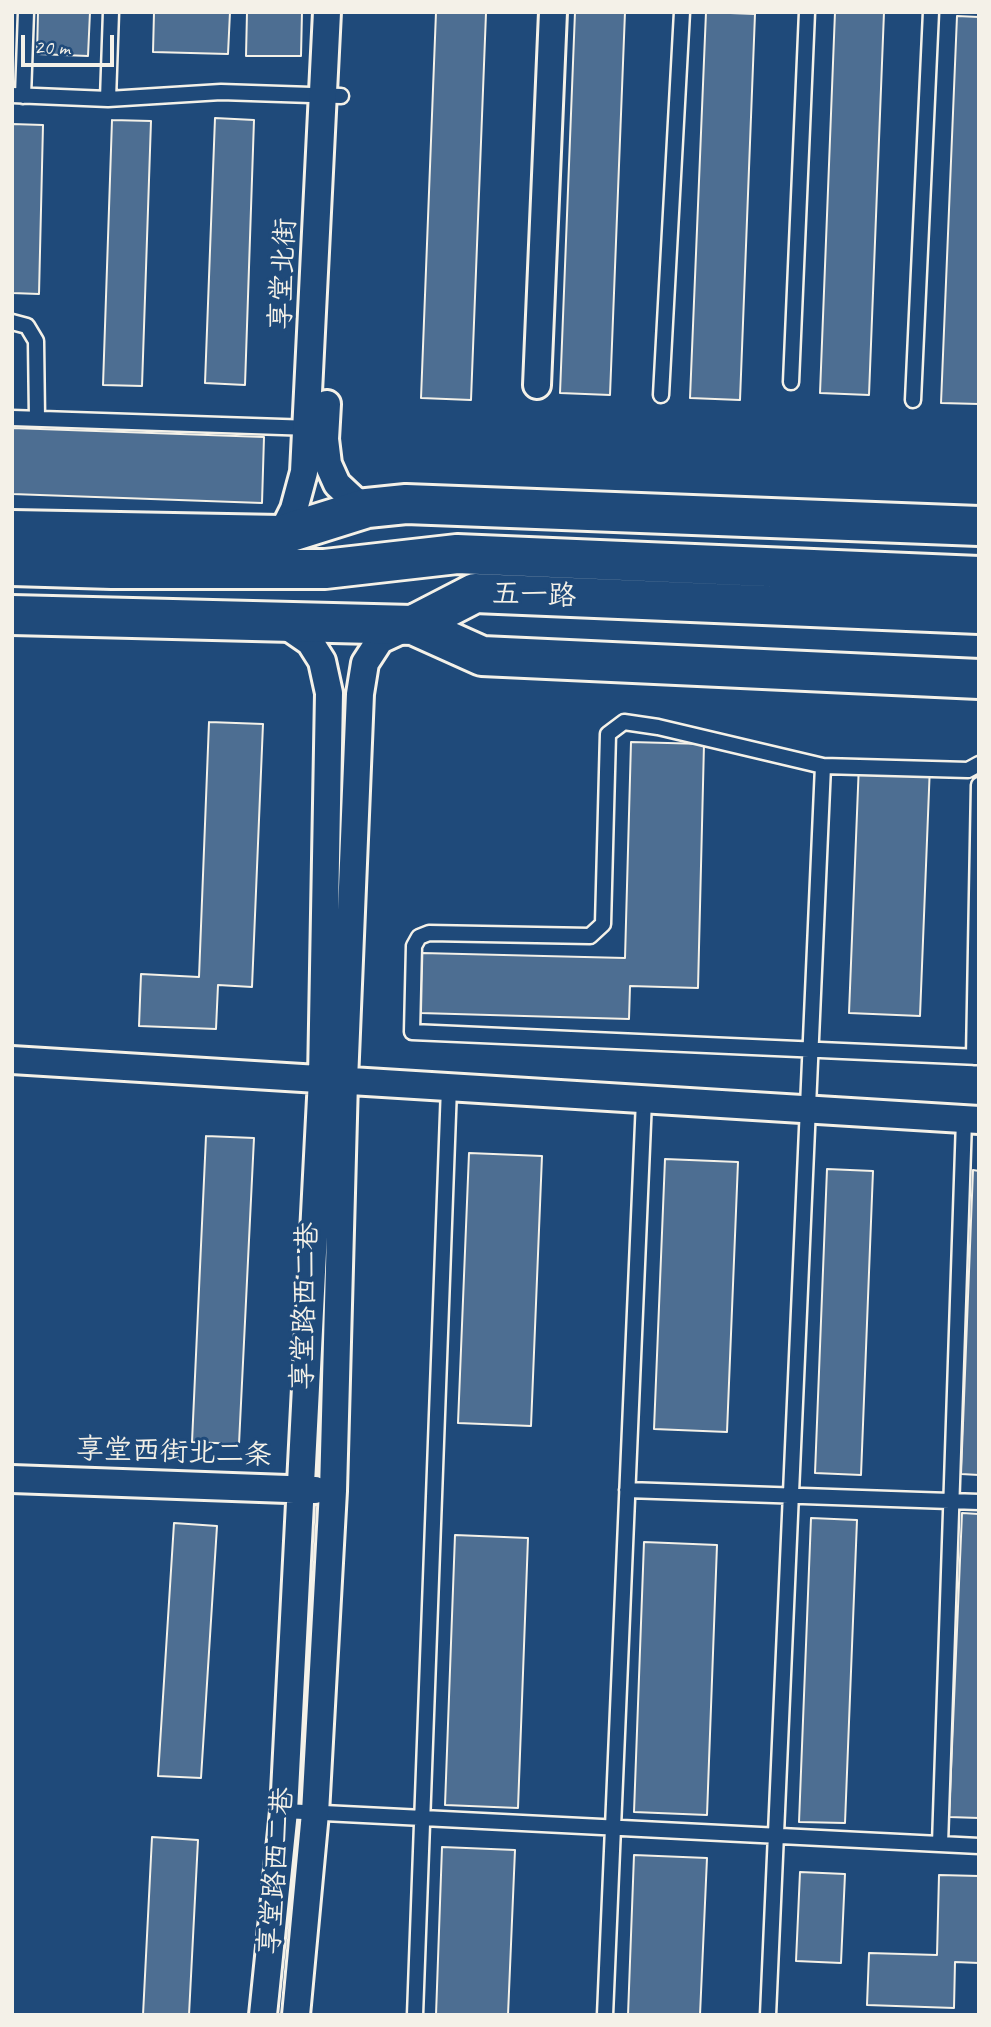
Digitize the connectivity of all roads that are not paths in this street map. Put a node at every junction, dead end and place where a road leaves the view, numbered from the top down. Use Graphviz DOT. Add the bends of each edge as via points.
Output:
graph roads {
  1 [pos="26,12"];
  2 [pos="111,12"];
  3 [pos="327,12"];
  4 [pos="345,12"];
  5 [pos="553,12"];
  6 [pos="682,12"];
  7 [pos="807,12"];
  8 [pos="931,12"];
  9 [pos="18,95"];
  10 [pos="332,96"];
  11 [pos="108,99"];
  12 [pos="12,322"];
  13 [pos="791,382"];
  14 [pos="537,385"];
  15 [pos="661,395"];
  16 [pos="913,400"];
  17 [pos="12,418"];
  18 [pos="37,418"];
  19 [pos="316,428"];
  20 [pos="367,508"];
  21 [pos="979,526"];
  22 [pos="12,530"];
  23 [pos="281,535"];
  24 [pos="12,536"];
  25 [pos="12,566"];
  26 [pos="112,569"];
  27 [pos="227,569"];
  28 [pos="979,576"];
  29 [pos="979,614"];
  30 [pos="12,615"];
  31 [pos="281,622"];
  32 [pos="413,625"];
  33 [pos="979,679"];
  34 [pos="979,764"];
  35 [pos="823,766"];
  36 [pos="979,785"];
  37 [pos="811,1050"];
  38 [pos="976,1057"];
  39 [pos="12,1060"];
  40 [pos="333,1080"];
  41 [pos="449,1087"];
  42 [pos="644,1100"];
  43 [pos="808,1111"];
  44 [pos="972,1120"];
  45 [pos="12,1479"];
  46 [pos="299,1489"];
  47 [pos="628,1490"];
  48 [pos="333,1491"];
  49 [pos="791,1494"];
  50 [pos="951,1501"];
  51 [pos="979,1502"];
  52 [pos="284,1811"];
  53 [pos="315,1813"];
  54 [pos="422,1818"];
  55 [pos="613,1828"];
  56 [pos="776,1836"];
  57 [pos="940,1844"];
  58 [pos="979,1846"];
  59 [pos="264,2015"];
  60 [pos="296,2015"];
  61 [pos="415,2015"];
  62 [pos="605,2015"];
  63 [pos="768,2015"];
  1 -- 9 [label="lane"];
  2 -- 11 [label="lane"];
  3 -- 10 [label="street, 享堂北街"];
  4 -- 10 [label="street, 享堂北街"];
  5 -- 14 [label="street"];
  6 -- 15 [label="lane"];
  7 -- 13 [label="lane"];
  8 -- 16 [label="lane"];
  9 -- 11 [label="lane"];
  10 -- 11 [label="lane" via="221,92"];
  10 -- 19 [label="street, 享堂北街"];
  12 -- 18 [label="lane" via="27,327 36,341"];
  17 -- 18 [label="lane"];
  18 -- 19 [label="lane"];
  19 -- 20 [label="street, 享堂北街" via="337,484"];
  19 -- 23 [label="street, 享堂北街" via="294,509"];
  20 -- 21 [label="main road" via="406,504"];
  20 -- 23 [label="main road"];
  22 -- 23 [label="main road"];
  23 -- 27 [label="main road"];
  24 -- 26 [label="main road"];
  25 -- 26 [label="main road"];
  26 -- 27 [label="main road"];
  27 -- 28 [label="main road" via="325,569 457,554"];
  29 -- 32 [label="main road, 五一路" via="475,593"];
  30 -- 31 [label="main road, 五一路"];
  31 -- 32 [label="main road, 五一路"];
  31 -- 40 [label="street, 享堂路西二巷" via="310,642 322,662 329,693"];
  32 -- 33 [label="main road" via="482,656"];
  32 -- 40 [label="street, 享堂路西二巷" via="380,640 365,663"];
  34 -- 35 [label="lane" via="968,770"];
  35 -- 37 [label="lane"];
  35 -- 37 [label="lane" via="624,722 608,734 603,924 590,936 429,933 419,937 414,946 412,1032"];
  36 -- 38 [label="lane"];
  37 -- 38 [label="lane"];
  37 -- 43 [label="lane"];
  39 -- 40 [label="street"];
  40 -- 41 [label="street"];
  40 -- 46 [label="street, 享堂路西二巷"];
  40 -- 48 [label="street, 享堂路西二巷"];
  41 -- 42 [label="street"];
  41 -- 54 [label="lane"];
  42 -- 43 [label="street"];
  42 -- 47 [label="lane"];
  43 -- 44 [label="street"];
  43 -- 49 [label="lane"];
  44 -- 50 [label="lane"];
  45 -- 46 [label="street, 享堂西街北二条"];
  46 -- 48 [label="street, 享堂西街北二条"];
  46 -- 52 [label="street, 享堂路西二巷"];
  47 -- 49 [label="lane"];
  47 -- 55 [label="lane"];
  48 -- 53 [label="street, 享堂路西二巷"];
  49 -- 50 [label="lane"];
  49 -- 56 [label="lane"];
  50 -- 51 [label="lane"];
  50 -- 57 [label="lane"];
  52 -- 53 [label="lane"];
  52 -- 59 [label="street, 享堂路西二巷"];
  53 -- 54 [label="lane"];
  53 -- 60 [label="street, 享堂路西二巷"];
  54 -- 55 [label="lane"];
  54 -- 61 [label="lane"];
  55 -- 56 [label="lane"];
  55 -- 62 [label="lane"];
  56 -- 57 [label="lane"];
  56 -- 63 [label="lane"];
  57 -- 58 [label="lane"];
}
